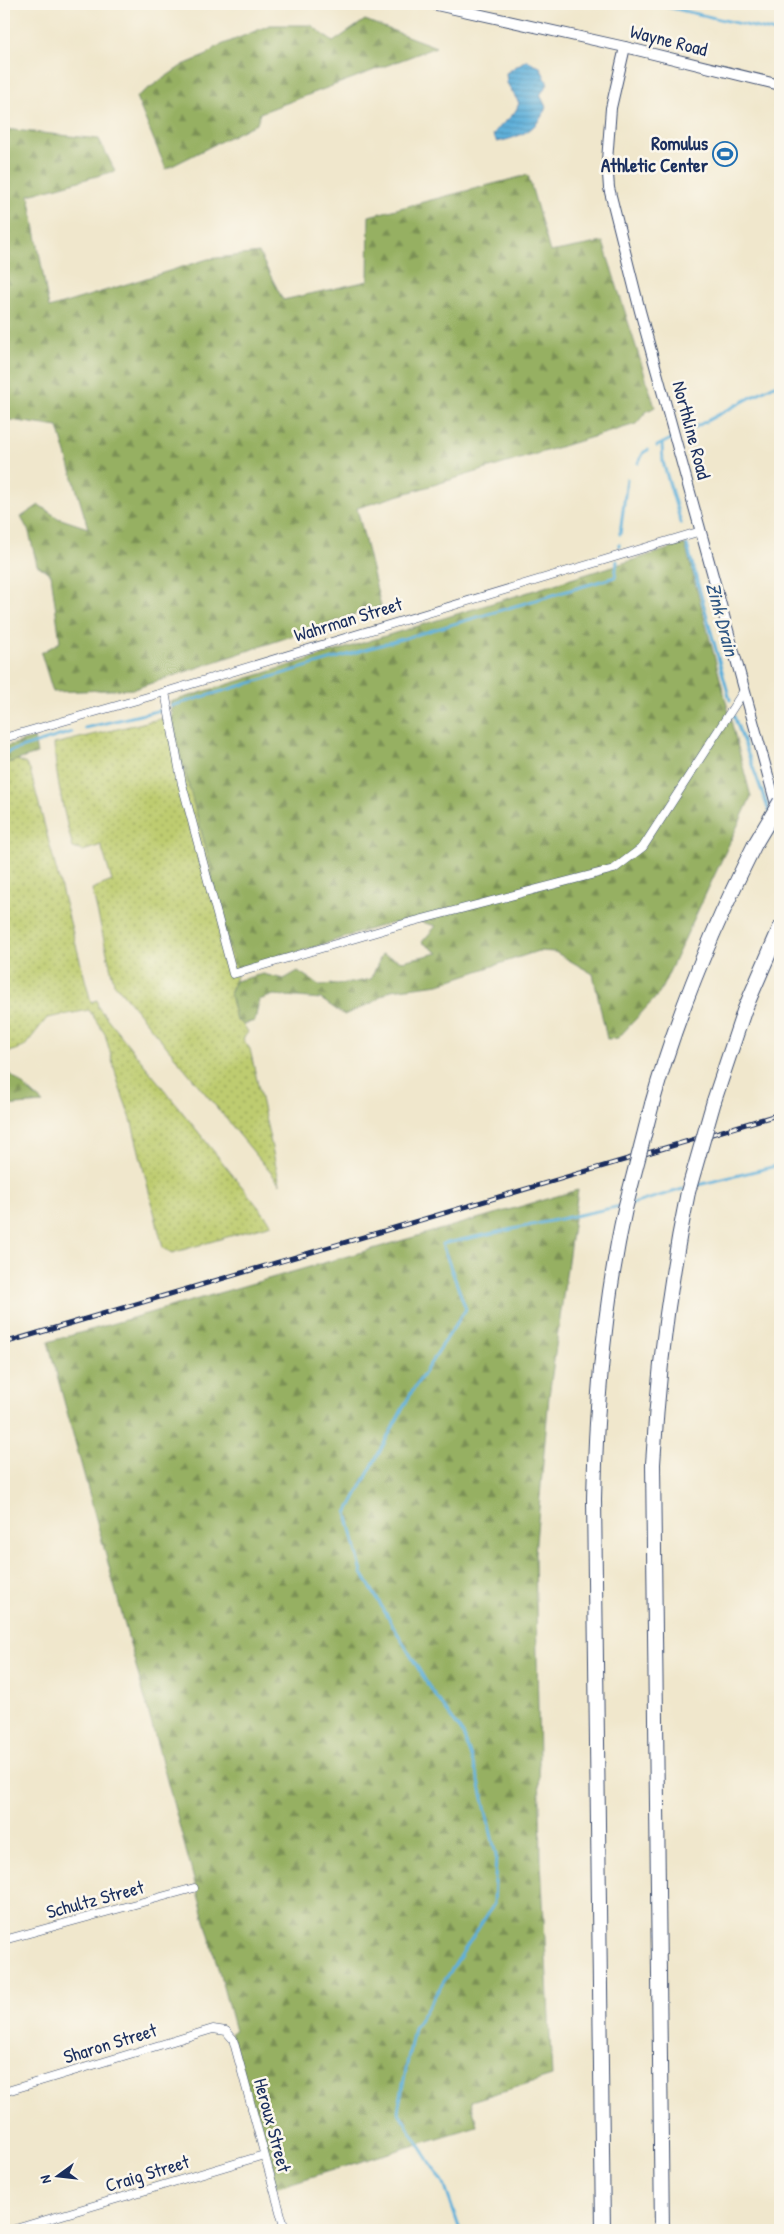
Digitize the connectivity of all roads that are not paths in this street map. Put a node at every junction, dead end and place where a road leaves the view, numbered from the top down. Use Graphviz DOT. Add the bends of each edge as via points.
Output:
graph roads {
  1 [pos="432,4"];
  2 [pos="625,47"];
  3 [pos="780,84"];
  4 [pos="701,530"];
  5 [pos="745,689"];
  6 [pos="165,692"];
  7 [pos="4,738"];
  8 [pos="780,802"];
  9 [pos="780,818"];
  10 [pos="780,928"];
  11 [pos="194,1888"];
  12 [pos="4,1940"];
  13 [pos="226,2031"];
  14 [pos="4,2092"];
  15 [pos="264,2155"];
  16 [pos="12,2230"];
  17 [pos="285,2230"];
  18 [pos="603,2230"];
  19 [pos="662,2230"];
  1 -- 2 [label="street, Wayne Road"];
  2 -- 3 [label="street, Wayne Road"];
  2 -- 4 [label="street, Northline Road" via="610,117 609,188"];
  4 -- 5 [label="street, Northline Road"];
  4 -- 6 [label="street, Wahrman Street"];
  5 -- 6 [label="street" via="644,847 614,869 407,923 233,974 182,784"];
  5 -- 9 [label="street, Northline Road"];
  6 -- 7 [label="street, Wahrman Street"];
  8 -- 18 [label="highway, bridge" via="755,844 710,940 665,1058 625,1209 604,1339 594,1469"];
  10 -- 19 [label="highway, bridge" via="744,1011 714,1100 688,1192 662,1343 653,1464"];
  11 -- 12 [label="street, Schultz Street"];
  13 -- 14 [label="street, Sharon Street" via="213,2029"];
  13 -- 15 [label="street, Heroux Street" via="233,2039"];
  15 -- 16 [label="street, Craig Street"];
  15 -- 17 [label="street, Heroux Street"];
}
